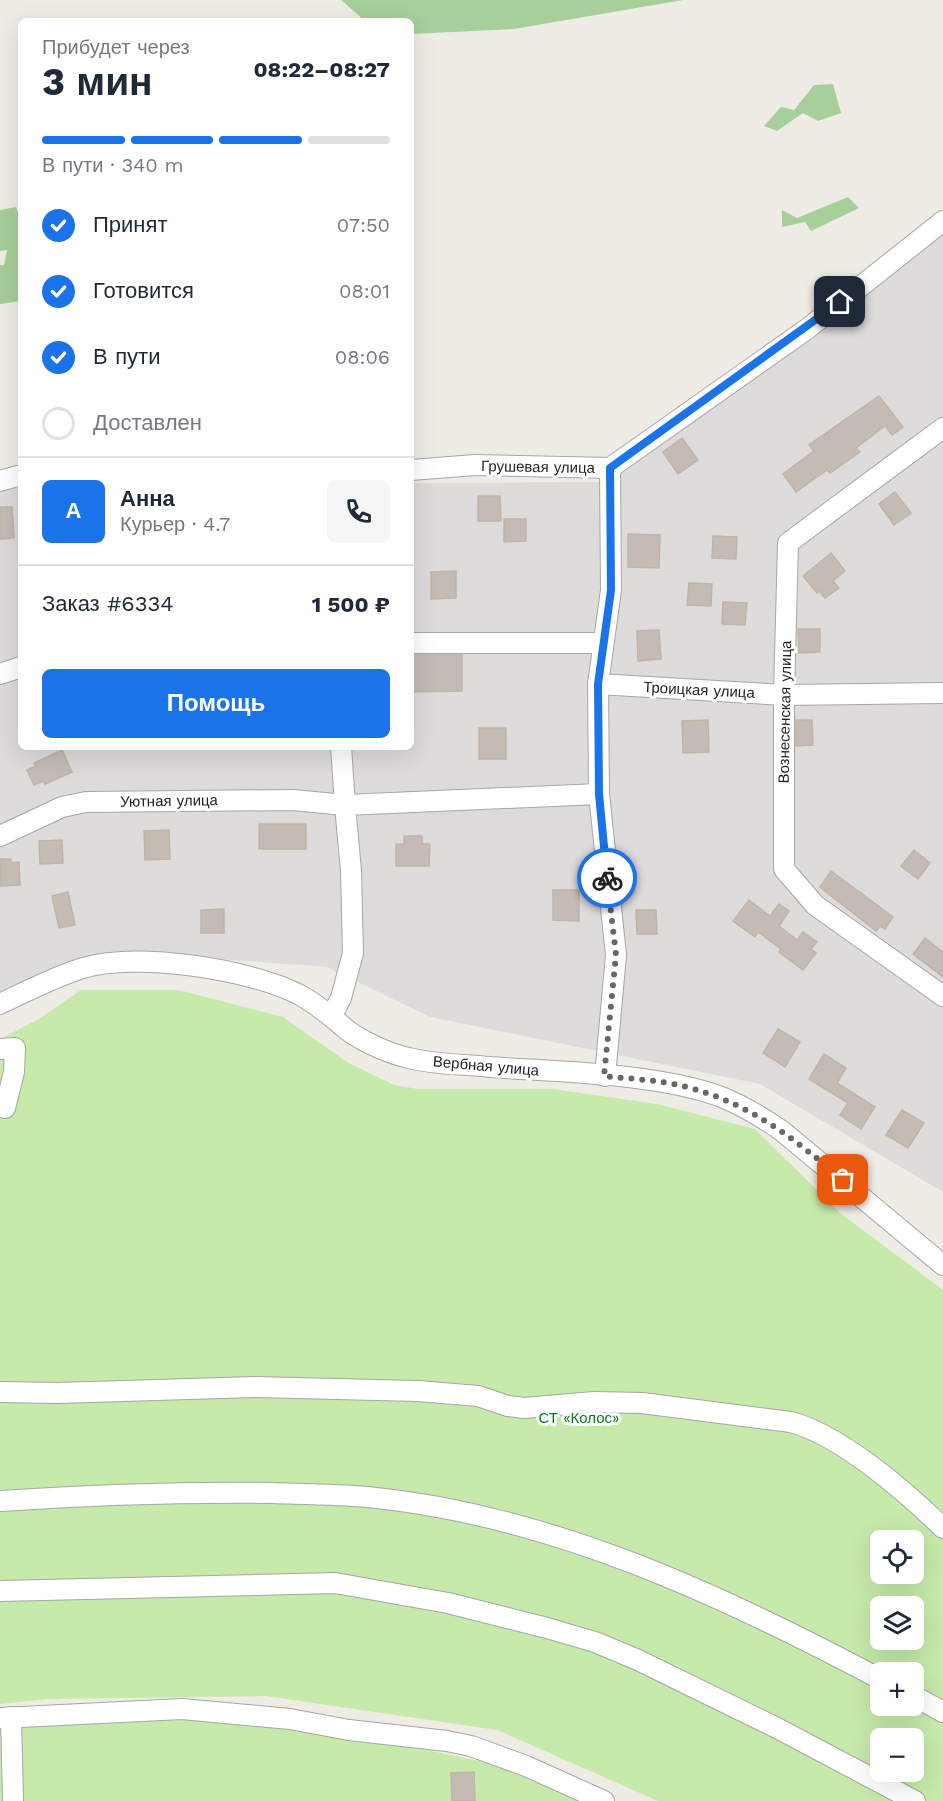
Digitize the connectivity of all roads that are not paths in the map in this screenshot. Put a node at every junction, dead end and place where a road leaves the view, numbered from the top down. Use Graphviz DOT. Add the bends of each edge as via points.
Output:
graph roads {
  1 [pos="942,224"];
  2 [pos="943,428"];
  3 [pos="610,468"];
  4 [pos="414,470"];
  5 [pos="18,476"];
  6 [pos="0,481"];
  7 [pos="414,643"];
  8 [pos="603,644"];
  9 [pos="18,668"];
  10 [pos="0,674"];
  11 [pos="598,684"];
  12 [pos="943,693"];
  13 [pos="784,695"];
  14 [pos="341,750"];
  15 [pos="599,794"];
  16 [pos="345,805"];
  17 [pos="0,836"];
  18 [pos="943,996"];
  19 [pos="0,1004"];
  20 [pos="332,1015"];
  21 [pos="0,1049"];
  22 [pos="604,1076"];
  23 [pos="5,1108"];
  24 [pos="943,1265"];
  25 [pos="0,1392"];
  26 [pos="0,1501"];
  27 [pos="943,1528"];
  28 [pos="0,1591"];
  29 [pos="870,1674"];
  30 [pos="924,1702"];
  31 [pos="943,1712"];
  32 [pos="5,1718"];
  33 [pos="13,1801"];
  34 [pos="604,1801"];
  35 [pos="915,1801"];
  1 -- 3 [label="street, Грушевая улица" via="807,329"];
  2 -- 13 [label="street, Вознесенская улица" via="788,543"];
  3 -- 4 [label="street, Грушевая улица" via="475,465"];
  3 -- 8 [label="street" via="611,590"];
  5 -- 6 [label="street"];
  7 -- 8 [label="street"];
  8 -- 11 [label="street"];
  9 -- 10 [label="street"];
  11 -- 13 [label="street, Троицкая улица"];
  11 -- 15 [label="street"];
  12 -- 13 [label="street, Троицкая улица"];
  13 -- 18 [label="street, Вознесенская улица" via="784,869 815,905"];
  14 -- 16 [label="street"];
  15 -- 16 [label="street, Уютная улица"];
  15 -- 22 [label="street" via="616,955"];
  16 -- 17 [label="street, Уютная улица" via="292,800 86,802 63,807"];
  16 -- 20 [label="street" via="353,953 341,998"];
  19 -- 20 [label="street, Вербная улица" via="86,967 134,962 232,972 272,982"];
  20 -- 22 [label="street, Вербная улица" via="349,1031 409,1058"];
  21 -- 23 [label="street" via="15,1048"];
  22 -- 24 [label="street, Вербная улица" via="684,1086 753,1112 782,1131"];
  25 -- 27 [label="street" via="255,1387 418,1391 478,1396 524,1408 594,1402 642,1403 791,1422 854,1454 911,1497"];
  26 -- 29 [label="street" via="207,1492 328,1495 425,1505 497,1519 600,1551 705,1592"];
  28 -- 35 [label="street" via="335,1583 448,1603 595,1642 638,1660"];
  30 -- 31 [label="street"];
  32 -- 33 [label="street"];
  32 -- 34 [label="street" via="209,1710 290,1719 349,1731 471,1746"];
}
